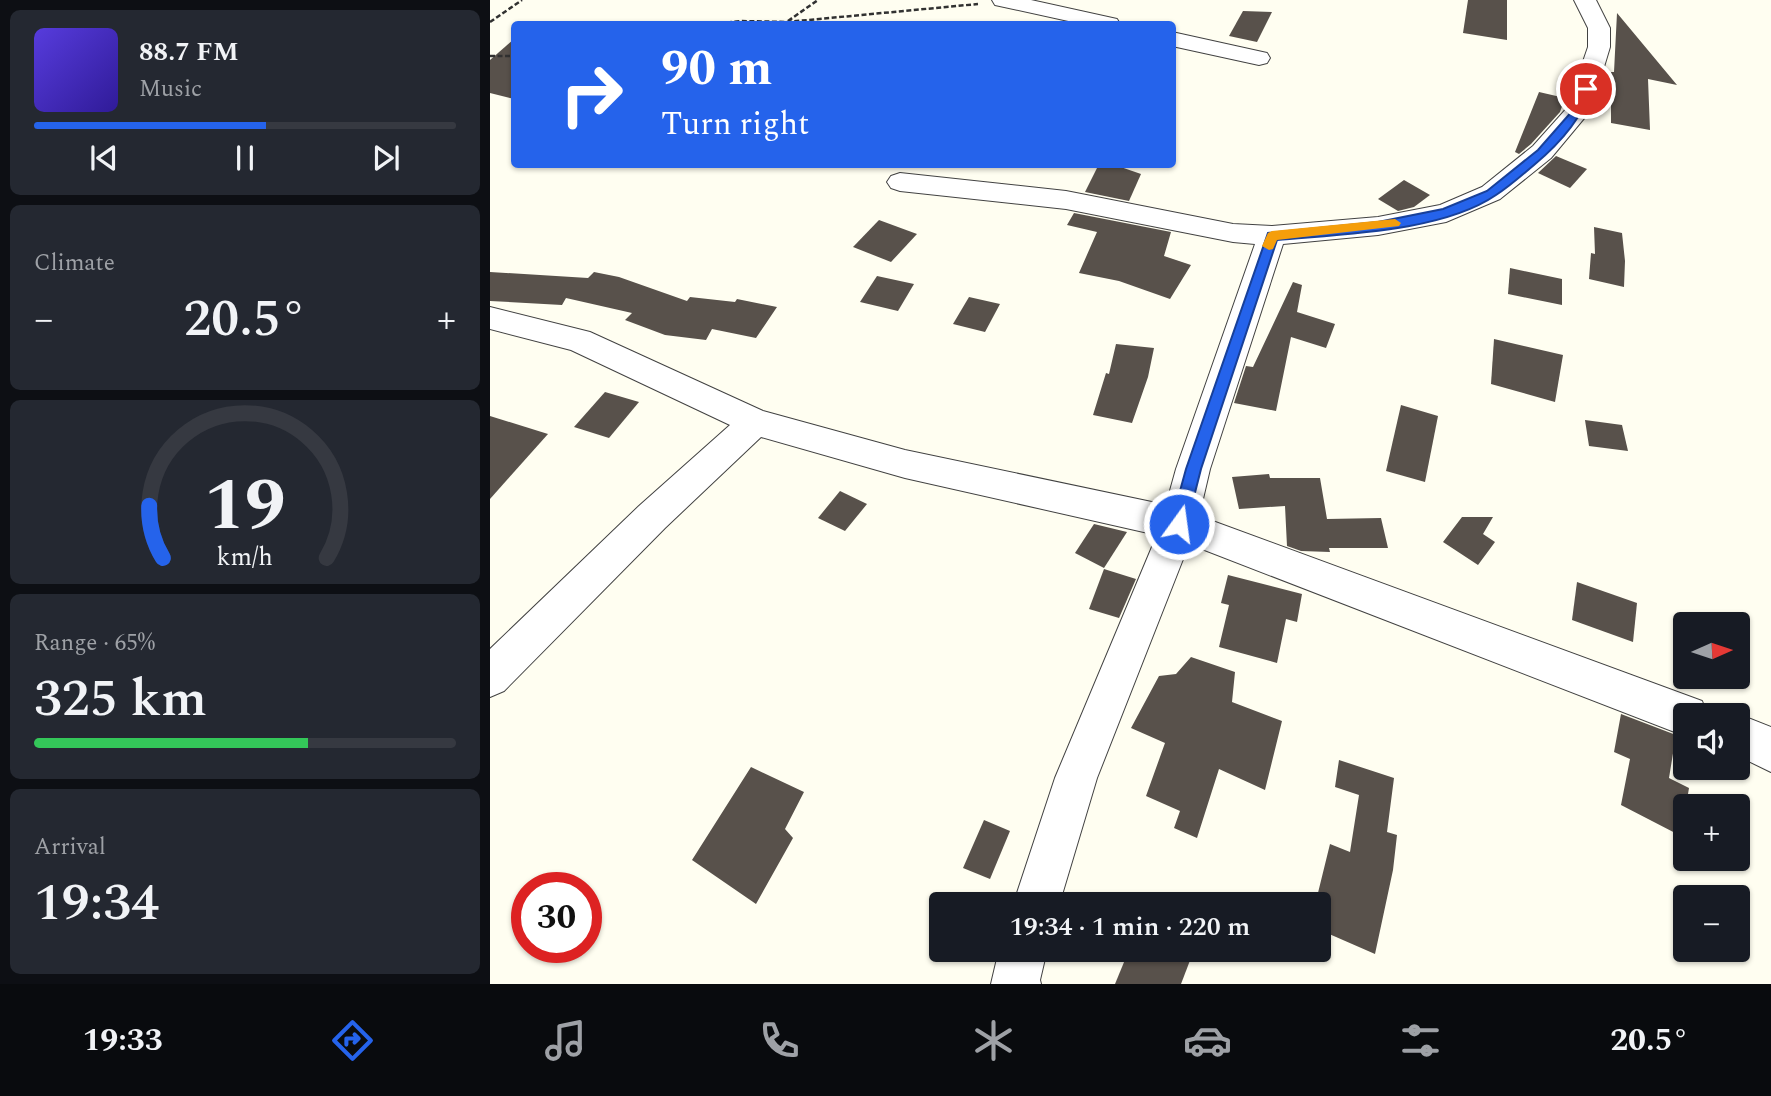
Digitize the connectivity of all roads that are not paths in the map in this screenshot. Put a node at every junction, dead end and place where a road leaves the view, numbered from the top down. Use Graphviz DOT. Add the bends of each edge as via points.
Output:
graph roads {
  1 [pos="1586,0"];
  2 [pos="1007,1"];
  3 [pos="1060,6"];
  4 [pos="1101,21"];
  5 [pos="1176,40"];
  6 [pos="1259,58"];
  7 [pos="900,182"];
  8 [pos="1272,236"];
  9 [pos="490,318"];
  10 [pos="755,422"];
  11 [pos="1179,524"];
  12 [pos="490,677"];
  13 [pos="1673,711"];
  14 [pos="1750,740"];
  15 [pos="1771,749"];
  16 [pos="1040,892"];
  1 -- 8 [label="street" via="1599,29 1599,47 1579,110 1542,152 1491,193 1446,213 1378,226"];
  2 -- 3 [label="street"];
  3 -- 4 [label="street"];
  5 -- 6 [label="street"];
  7 -- 8 [label="street" via="1066,200 1233,233"];
  8 -- 11 [label="street" via="1193,469"];
  9 -- 10 [label="street" via="579,340"];
  10 -- 11 [label="street" via="905,464"];
  10 -- 12 [label="street"];
  11 -- 13 [label="street"];
  11 -- 16 [label="street" via="1076,778"];
  14 -- 15 [label="street"];
}
